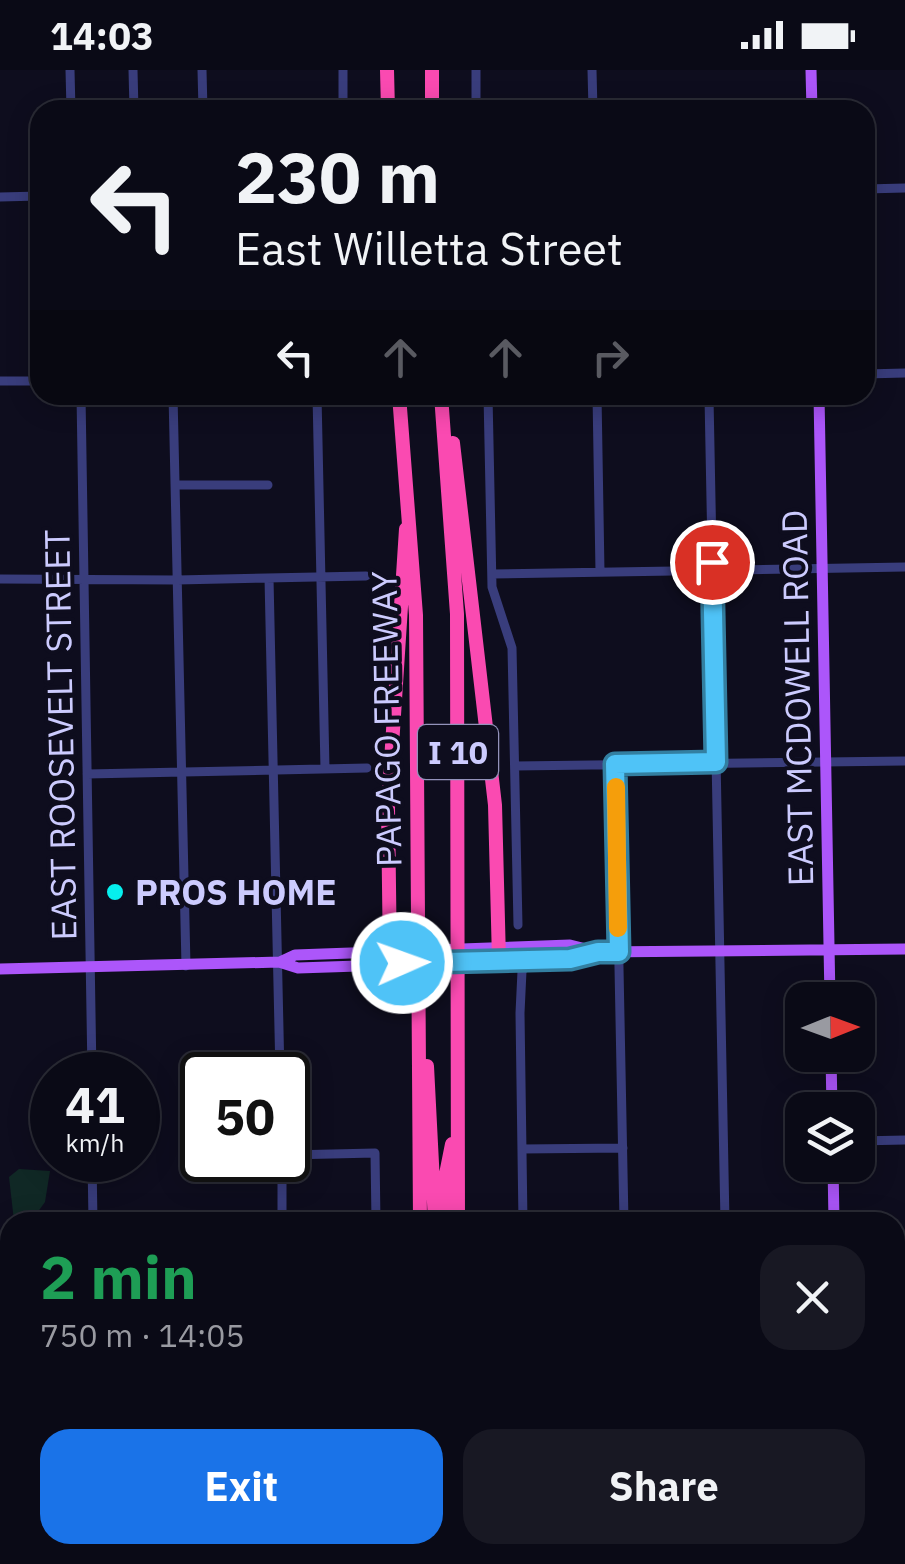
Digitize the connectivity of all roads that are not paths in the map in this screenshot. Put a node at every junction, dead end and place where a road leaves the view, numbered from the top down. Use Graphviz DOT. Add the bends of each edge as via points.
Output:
graph roads {
  1 [pos="70,70"];
  2 [pos="133,70"];
  3 [pos="202,70"];
  4 [pos="342,70"];
  5 [pos="387,70"];
  6 [pos="432,70"];
  7 [pos="476,70"];
  8 [pos="592,70"];
  9 [pos="811,70"];
  10 [pos="71,100"];
  11 [pos="134,100"];
  12 [pos="203,100"];
  13 [pos="343,100"];
  14 [pos="388,100"];
  15 [pos="432,100"];
  16 [pos="476,100"];
  17 [pos="592,100"];
  18 [pos="812,100"];
  19 [pos="905,188"];
  20 [pos="875,189"];
  21 [pos="0,196"];
  22 [pos="30,196"];
  23 [pos="905,373"];
  24 [pos="875,374"];
  25 [pos="0,381"];
  26 [pos="30,381"];
  27 [pos="80,405"];
  28 [pos="173,405"];
  29 [pos="318,405"];
  30 [pos="400,405"];
  31 [pos="443,405"];
  32 [pos="444,405"];
  33 [pos="488,405"];
  34 [pos="598,405"];
  35 [pos="710,405"];
  36 [pos="819,405"];
  37 [pos="268,484"];
  38 [pos="175,486"];
  39 [pos="409,498"];
  40 [pos="905,567"];
  41 [pos="822,568"];
  42 [pos="712,570"];
  43 [pos="600,572"];
  44 [pos="492,574"];
  45 [pos="321,576"];
  46 [pos="366,576"];
  47 [pos="269,578"];
  48 [pos="0,579"];
  49 [pos="84,580"];
  50 [pos="177,580"];
  51 [pos="826,760"];
  52 [pos="716,762"];
  53 [pos="905,762"];
  54 [pos="615,764"];
  55 [pos="515,766"];
  56 [pos="367,768"];
  57 [pos="326,769"];
  58 [pos="273,770"];
  59 [pos="182,772"];
  60 [pos="87,774"];
  61 [pos="518,925"];
  62 [pos="905,948"];
  63 [pos="720,950"];
  64 [pos="830,950"];
  65 [pos="598,952"];
  66 [pos="619,952"];
  67 [pos="494,953"];
  68 [pos="395,957"];
  69 [pos="533,960"];
  70 [pos="279,962"];
  71 [pos="186,966"];
  72 [pos="0,968"];
  73 [pos="91,968"];
  74 [pos="830,982"];
  75 [pos="420,996"];
  76 [pos="92,1052"];
  77 [pos="280,1052"];
  78 [pos="458,1110"];
  79 [pos="905,1140"];
  80 [pos="875,1141"];
  81 [pos="623,1148"];
  82 [pos="522,1150"];
  83 [pos="310,1154"];
  84 [pos="92,1182"];
  85 [pos="282,1182"];
  86 [pos="833,1182"];
  87 [pos="93,1212"];
  88 [pos="282,1212"];
  89 [pos="376,1212"];
  90 [pos="420,1212"];
  91 [pos="434,1212"];
  92 [pos="444,1212"];
  93 [pos="458,1212"];
  94 [pos="523,1212"];
  95 [pos="624,1212"];
  96 [pos="725,1212"];
  97 [pos="834,1212"];
  98 [pos="0,1416"];
  99 [pos="0,1537"];
  1 -- 10 [label="street"];
  2 -- 11 [label="street"];
  3 -- 12 [label="street"];
  4 -- 13 [label="street"];
  5 -- 14 [label="highway"];
  6 -- 15 [label="highway"];
  7 -- 16 [label="street"];
  8 -- 17 [label="street"];
  9 -- 18 [label="main road"];
  19 -- 20 [label="street"];
  21 -- 22 [label="street"];
  23 -- 24 [label="street"];
  25 -- 26 [label="street"];
  27 -- 49 [label="street, EAST ROOSEVELT STREET"];
  28 -- 38 [label="street"];
  29 -- 45 [label="street"];
  30 -- 39 [label="highway, PAPAGO FREEWAY / I 10"];
  31 -- 78 [label="highway, PAPAGO FREEWAY / I 10" via="457,614"];
  32 -- 67 [label="highway" via="494,792"];
  33 -- 44 [label="street"];
  34 -- 43 [label="street"];
  35 -- 42 [label="street"];
  36 -- 41 [label="main road, EAST MCDOWELL ROAD"];
  37 -- 38 [label="street"];
  38 -- 50 [label="street"];
  39 -- 68 [label="highway" via="389,790"];
  39 -- 75 [label="highway, PAPAGO FREEWAY / I 10"];
  40 -- 41 [label="street"];
  41 -- 42 [label="street"];
  41 -- 51 [label="main road, EAST MCDOWELL ROAD"];
  42 -- 43 [label="street"];
  42 -- 52 [label="street"];
  43 -- 44 [label="street"];
  44 -- 55 [label="street" via="511,639"];
  45 -- 46 [label="street"];
  45 -- 47 [label="street"];
  45 -- 57 [label="street"];
  47 -- 50 [label="street"];
  47 -- 58 [label="street"];
  48 -- 49 [label="street"];
  49 -- 50 [label="street"];
  49 -- 60 [label="street, EAST ROOSEVELT STREET"];
  50 -- 59 [label="street"];
  51 -- 52 [label="street"];
  51 -- 53 [label="street"];
  51 -- 64 [label="main road, EAST MCDOWELL ROAD"];
  52 -- 54 [label="street"];
  52 -- 63 [label="street"];
  54 -- 55 [label="street"];
  54 -- 66 [label="street"];
  55 -- 61 [label="street"];
  56 -- 57 [label="street"];
  57 -- 58 [label="street"];
  58 -- 59 [label="street"];
  58 -- 70 [label="street"];
  59 -- 60 [label="street"];
  59 -- 71 [label="street"];
  60 -- 73 [label="street, EAST ROOSEVELT STREET"];
  62 -- 64 [label="main road"];
  63 -- 64 [label="main road"];
  63 -- 66 [label="main road"];
  63 -- 96 [label="street"];
  64 -- 74 [label="main road, EAST MCDOWELL ROAD"];
  65 -- 66 [label="main road"];
  65 -- 67 [label="main road" via="570,945"];
  65 -- 69 [label="main road"];
  66 -- 81 [label="street"];
  67 -- 68 [label="main road"];
  67 -- 69 [label="main road"];
  68 -- 70 [label="main road" via="295,955"];
  69 -- 82 [label="street" via="522,975"];
  70 -- 71 [label="main road"];
  70 -- 77 [label="street"];
  71 -- 73 [label="main road"];
  72 -- 73 [label="main road"];
  73 -- 76 [label="street, EAST ROOSEVELT STREET"];
  75 -- 90 [label="highway, PAPAGO FREEWAY / I 10"];
  75 -- 91 [label="highway"];
  78 -- 92 [label="highway"];
  78 -- 93 [label="highway, PAPAGO FREEWAY / I 10"];
  79 -- 80 [label="street"];
  81 -- 82 [label="street"];
  81 -- 95 [label="street"];
  82 -- 94 [label="street"];
  83 -- 89 [label="street" via="375,1153"];
  84 -- 87 [label="street"];
  85 -- 88 [label="street"];
  86 -- 97 [label="main road"];
  98 -- 99 [label="street"];
}
